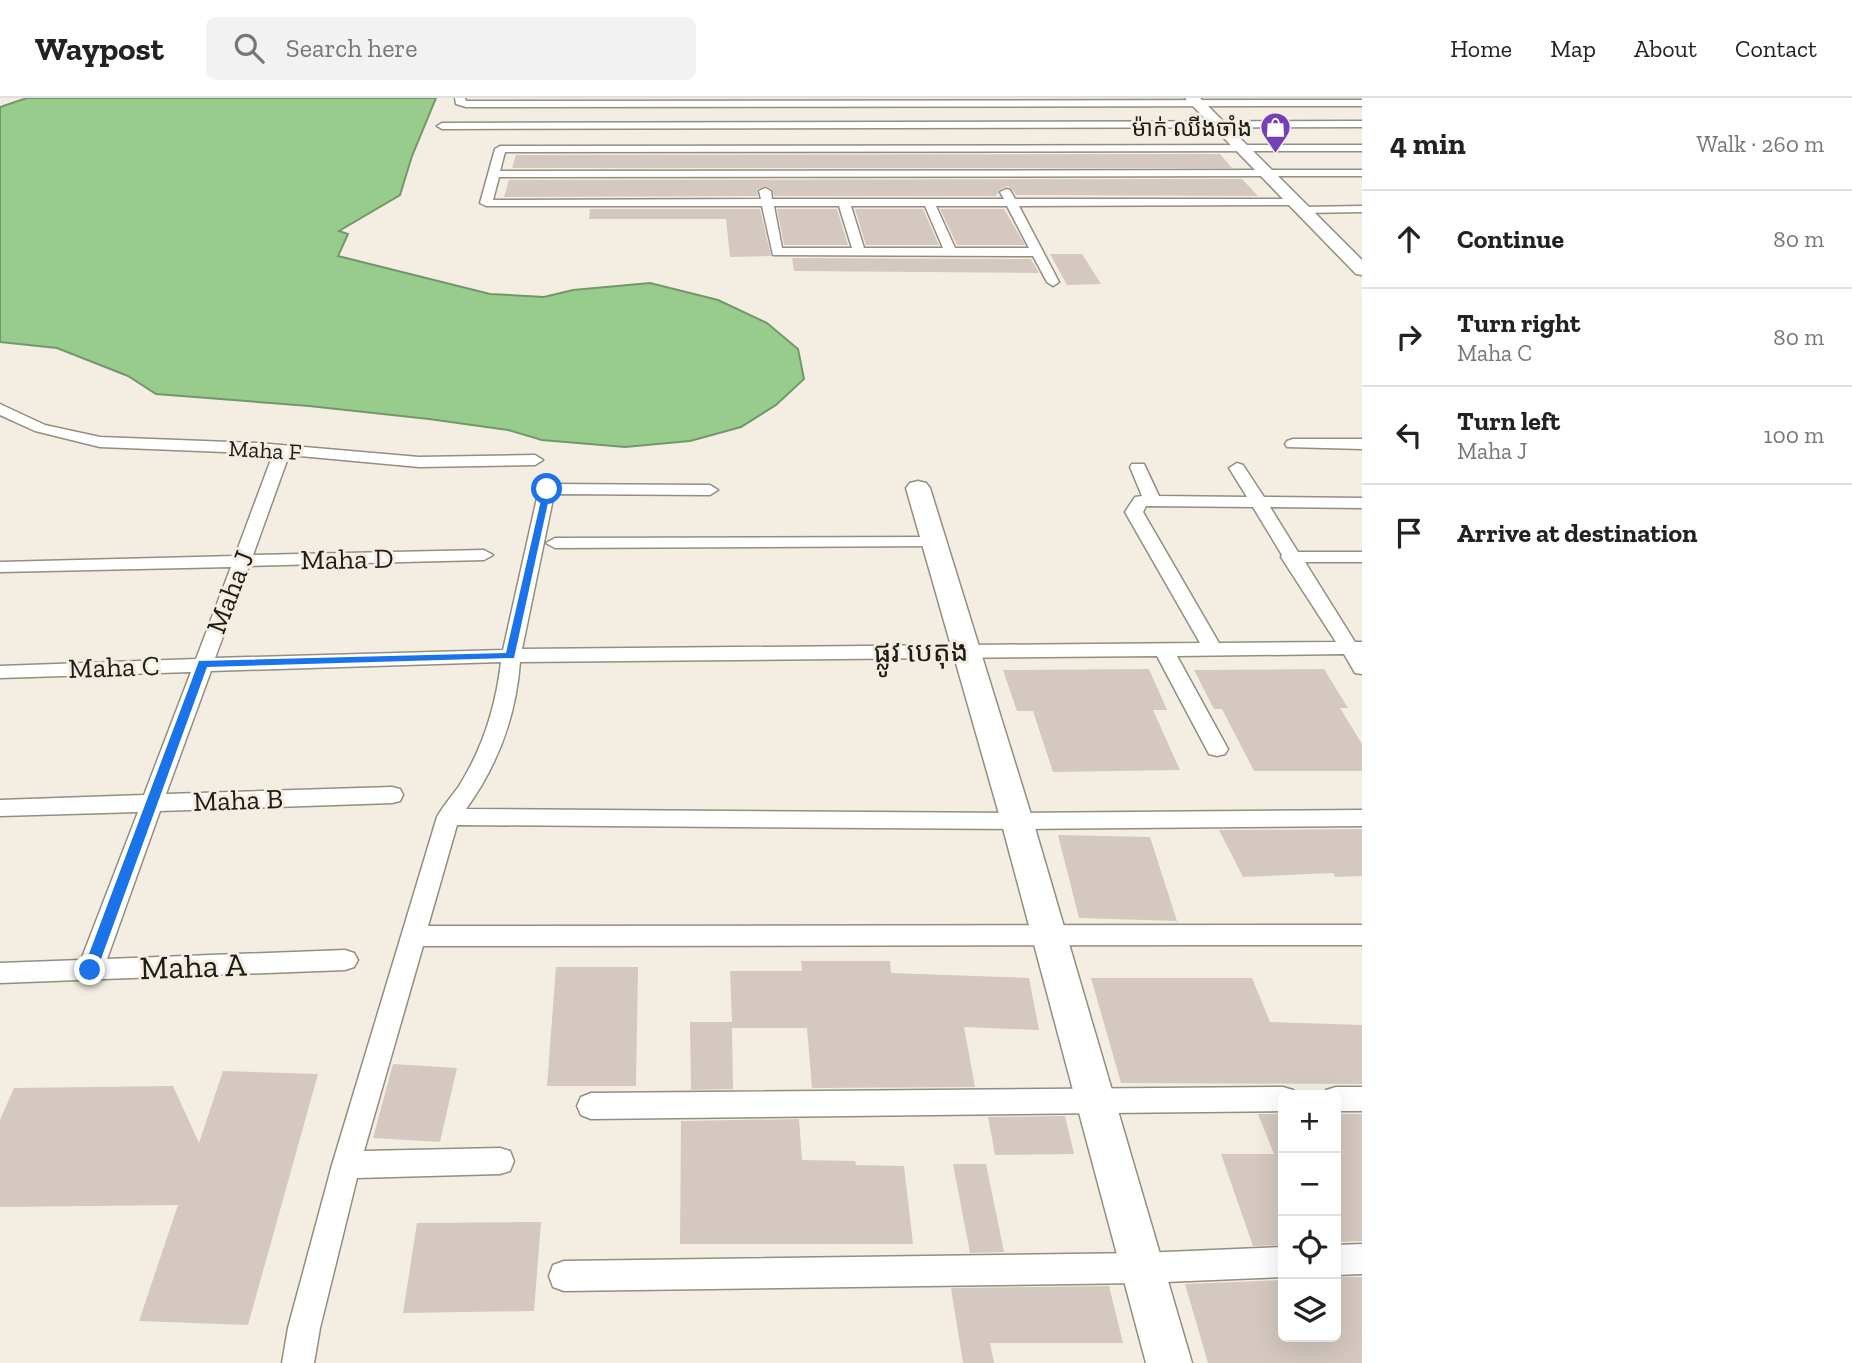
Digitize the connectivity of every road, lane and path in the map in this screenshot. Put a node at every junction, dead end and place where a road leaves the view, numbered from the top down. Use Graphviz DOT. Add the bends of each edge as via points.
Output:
graph roads {
  1 [pos="460,98"];
  2 [pos="1194,100"];
  3 [pos="542,101"];
  4 [pos="1362,103"];
  5 [pos="837,104"];
  6 [pos="1028,104"];
  7 [pos="1218,124"];
  8 [pos="1362,124"];
  9 [pos="844,125"];
  10 [pos="1042,125"];
  11 [pos="442,126"];
  12 [pos="520,126"];
  13 [pos="1362,148"];
  14 [pos="515,149"];
  15 [pos="757,149"];
  16 [pos="853,149"];
  17 [pos="984,149"];
  18 [pos="1060,149"];
  19 [pos="1242,149"];
  20 [pos="996,173"];
  21 [pos="1266,173"];
  22 [pos="1362,173"];
  23 [pos="494,174"];
  24 [pos="762,174"];
  25 [pos="1012,202"];
  26 [pos="767,203"];
  27 [pos="844,203"];
  28 [pos="929,203"];
  29 [pos="1298,206"];
  30 [pos="1362,209"];
  31 [pos="859,252"];
  32 [pos="951,252"];
  33 [pos="1037,252"];
  34 [pos="1359,264"];
  35 [pos="1053,282"];
  36 [pos="0,409"];
  37 [pos="1293,444"];
  38 [pos="1362,444"];
  39 [pos="283,450"];
  40 [pos="535,460"];
  41 [pos="1138,467"];
  42 [pos="1237,468"];
  43 [pos="918,488"];
  44 [pos="710,490"];
  45 [pos="1153,501"];
  46 [pos="1259,503"];
  47 [pos="1362,503"];
  48 [pos="933,542"];
  49 [pos="555,543"];
  50 [pos="484,555"];
  51 [pos="1290,557"];
  52 [pos="1362,557"];
  53 [pos="242,561"];
  54 [pos="0,567"];
  55 [pos="1356,648"];
  56 [pos="1213,649"];
  57 [pos="1164,650"];
  58 [pos="967,652"];
  59 [pos="479,656"];
  60 [pos="510,656"];
  61 [pos="203,663"];
  62 [pos="1362,668"];
  63 [pos="0,672"];
  64 [pos="1217,749"];
  65 [pos="392,795"];
  66 [pos="152,803"];
  67 [pos="0,808"];
  68 [pos="448,817"];
  69 [pos="1362,818"];
  70 [pos="1017,821"];
  71 [pos="1362,935"];
  72 [pos="415,936"];
  73 [pos="1049,937"];
  74 [pos="345,960"];
  75 [pos="90,970"];
  76 [pos="0,973"];
  77 [pos="1341,1099"];
  78 [pos="1362,1099"];
  79 [pos="1278,1100"];
  80 [pos="1095,1101"];
  81 [pos="591,1106"];
  82 [pos="500,1161"];
  83 [pos="346,1165"];
  84 [pos="1362,1259"];
  85 [pos="1341,1260"];
  86 [pos="1278,1262"];
  87 [pos="1142,1268"];
  88 [pos="564,1276"];
  89 [pos="298,1363"];
  90 [pos="1169,1363"];
  1 -- 3 [label="street" via="459,102 466,104"];
  2 -- 4 [label="street"];
  2 -- 6 [label="street"];
  2 -- 7 [label="street"];
  3 -- 5 [label="street"];
  5 -- 6 [label="street"];
  5 -- 9 [label="street"];
  6 -- 10 [label="street"];
  7 -- 8 [label="street"];
  7 -- 10 [label="street"];
  7 -- 19 [label="street"];
  9 -- 10 [label="street"];
  9 -- 12 [label="street"];
  9 -- 16 [label="street"];
  10 -- 18 [label="street"];
  11 -- 12 [label="street"];
  12 -- 14 [label="street"];
  13 -- 19 [label="street"];
  14 -- 15 [label="street"];
  14 -- 23 [label="street" via="500,149"];
  15 -- 16 [label="street"];
  15 -- 24 [label="street"];
  16 -- 17 [label="street"];
  17 -- 18 [label="street"];
  17 -- 20 [label="street"];
  18 -- 19 [label="street"];
  19 -- 21 [label="street"];
  20 -- 21 [label="street"];
  20 -- 24 [label="street"];
  20 -- 25 [label="street"];
  21 -- 22 [label="street"];
  21 -- 29 [label="street"];
  23 -- 24 [label="street"];
  23 -- 26 [label="street" via="486,203"];
  24 -- 26 [label="street"];
  25 -- 28 [label="street"];
  25 -- 29 [label="street"];
  25 -- 33 [label="street"];
  26 -- 27 [label="street"];
  26 -- 31 [label="street" via="777,252"];
  27 -- 28 [label="street"];
  27 -- 31 [label="street"];
  28 -- 32 [label="street"];
  29 -- 30 [label="street"];
  29 -- 34 [label="street"];
  31 -- 32 [label="street"];
  32 -- 33 [label="street"];
  33 -- 35 [label="street"];
  36 -- 39 [label="street, Maha F" via="40,428 100,442"];
  37 -- 38 [label="street"];
  39 -- 40 [label="street, Maha F" via="419,462"];
  39 -- 53 [label="street, Maha J"];
  41 -- 45 [label="street"];
  42 -- 46 [label="street"];
  43 -- 48 [label="street"];
  44 -- 60 [label="street" via="547,489"];
  45 -- 46 [label="street"];
  45 -- 56 [label="street" via="1141,501 1135,512"];
  46 -- 47 [label="street"];
  46 -- 51 [label="street"];
  48 -- 49 [label="street"];
  48 -- 58 [label="street"];
  50 -- 53 [label="street, Maha D"];
  51 -- 52 [label="street"];
  51 -- 55 [label="street"];
  53 -- 54 [label="street, Maha D"];
  53 -- 61 [label="street, Maha J"];
  55 -- 56 [label="street, ផ្លូវ បេតុង"];
  55 -- 62 [label="street"];
  56 -- 57 [label="street, ផ្លូវ បេតុង"];
  57 -- 58 [label="street, ផ្លូវ បេតុង"];
  57 -- 64 [label="street"];
  58 -- 60 [label="street, ផ្លូវ បេតុង"];
  58 -- 70 [label="street"];
  59 -- 60 [label="street, ផ្លូវ បេតុង"];
  59 -- 61 [label="street, Maha C"];
  60 -- 68 [label="street" via="508,688 493,743"];
  61 -- 63 [label="street, Maha C"];
  61 -- 66 [label="street, Maha J"];
  65 -- 66 [label="street, Maha B"];
  66 -- 67 [label="street, Maha B"];
  66 -- 75 [label="street, Maha J"];
  68 -- 70 [label="street"];
  68 -- 72 [label="street"];
  69 -- 70 [label="street"];
  70 -- 73 [label="street"];
  71 -- 73 [label="street"];
  72 -- 73 [label="street"];
  72 -- 83 [label="street"];
  73 -- 80 [label="street"];
  74 -- 75 [label="street, Maha A"];
  75 -- 76 [label="street, Maha A"];
  77 -- 78 [label="street"];
  79 -- 80 [label="street"];
  80 -- 81 [label="street"];
  80 -- 87 [label="street"];
  82 -- 83 [label="street"];
  83 -- 89 [label="street"];
  84 -- 85 [label="street"];
  86 -- 87 [label="street"];
  87 -- 88 [label="street"];
  87 -- 90 [label="street"];
}
